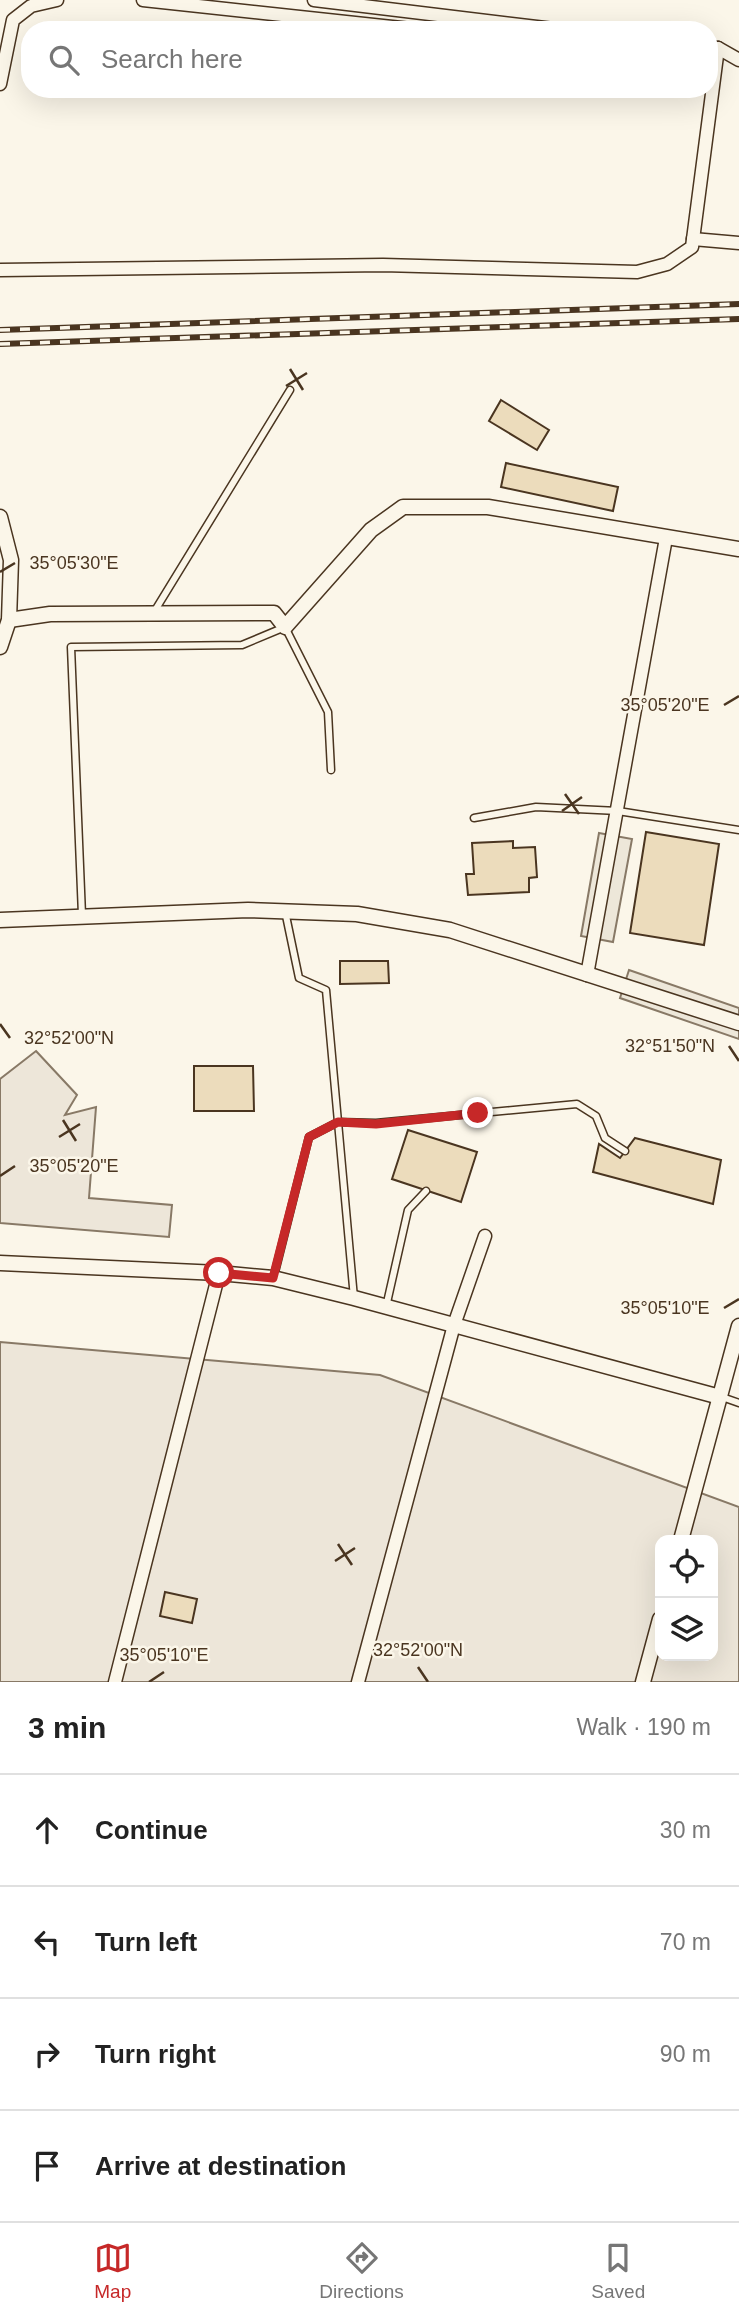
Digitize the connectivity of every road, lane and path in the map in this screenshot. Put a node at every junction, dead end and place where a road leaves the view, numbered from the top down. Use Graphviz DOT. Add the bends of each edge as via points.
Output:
graph roads {
  1 [pos="57,0"];
  2 [pos="143,0"];
  3 [pos="314,0"];
  4 [pos="27,3"];
  5 [pos="337,21"];
  6 [pos="488,21"];
  7 [pos="718,56"];
  8 [pos="718,57"];
  9 [pos="739,60"];
  10 [pos="739,66"];
  11 [pos="0,84"];
  12 [pos="708,98"];
  13 [pos="693,239"];
  14 [pos="739,243"];
  15 [pos="0,270"];
  16 [pos="290,390"];
  17 [pos="0,517"];
  18 [pos="666,538"];
  19 [pos="739,550"];
  20 [pos="153,613"];
  21 [pos="9,620"];
  22 [pos="285,627"];
  23 [pos="0,647"];
  24 [pos="331,770"];
  25 [pos="618,811"];
  26 [pos="474,818"];
  27 [pos="739,830"];
  28 [pos="285,911"];
  29 [pos="82,916"];
  30 [pos="0,919"];
  31 [pos="587,975"];
  32 [pos="739,1023"];
  33 [pos="338,1122"];
  34 [pos="625,1151"];
  35 [pos="426,1191"];
  36 [pos="485,1236"];
  37 [pos="0,1263"];
  38 [pos="219,1273"];
  39 [pos="273,1278"];
  40 [pos="354,1298"];
  41 [pos="386,1307"];
  42 [pos="454,1325"];
  43 [pos="739,1326"];
  44 [pos="720,1397"];
  45 [pos="739,1403"];
  46 [pos="682,1535"];
  47 [pos="655,1638"];
  48 [pos="115,1682"];
  49 [pos="358,1682"];
  50 [pos="643,1682"];
  1 -- 4 [label="street"];
  2 -- 5 [label="street"];
  3 -- 6 [label="street"];
  4 -- 11 [label="street" via="13,20"];
  7 -- 9 [label="street"];
  8 -- 10 [label="street"];
  12 -- 13 [label="street"];
  13 -- 14 [label="street"];
  13 -- 15 [label="street" via="692,247 667,264 637,272 383,265"];
  16 -- 20 [label="lane"];
  17 -- 21 [label="street" via="11,560"];
  18 -- 19 [label="street"];
  18 -- 22 [label="street" via="488,507 403,507 371,530"];
  18 -- 25 [label="street"];
  20 -- 21 [label="street" via="50,614"];
  20 -- 22 [label="street" via="274,612"];
  21 -- 23 [label="street"];
  22 -- 24 [label="lane" via="328,712"];
  22 -- 29 [label="lane" via="242,645 71,647"];
  25 -- 26 [label="lane" via="536,807"];
  25 -- 27 [label="lane"];
  25 -- 31 [label="street"];
  28 -- 29 [label="street"];
  28 -- 31 [label="street" via="357,914 450,930"];
  28 -- 33 [label="lane" via="299,978 326,990"];
  29 -- 30 [label="street"];
  31 -- 32 [label="street"];
  33 -- 34 [label="lane" via="376,1124 577,1104 596,1116 605,1138"];
  33 -- 39 [label="lane" via="309,1137"];
  33 -- 40 [label="lane"];
  35 -- 41 [label="lane" via="408,1210"];
  36 -- 42 [label="street"];
  37 -- 38 [label="street"];
  38 -- 39 [label="street"];
  38 -- 48 [label="street"];
  39 -- 40 [label="street"];
  40 -- 41 [label="street"];
  41 -- 42 [label="street"];
  42 -- 44 [label="street"];
  42 -- 49 [label="street"];
  43 -- 44 [label="street"];
  44 -- 45 [label="lane"];
  44 -- 46 [label="street"];
  47 -- 50 [label="street"];
}
